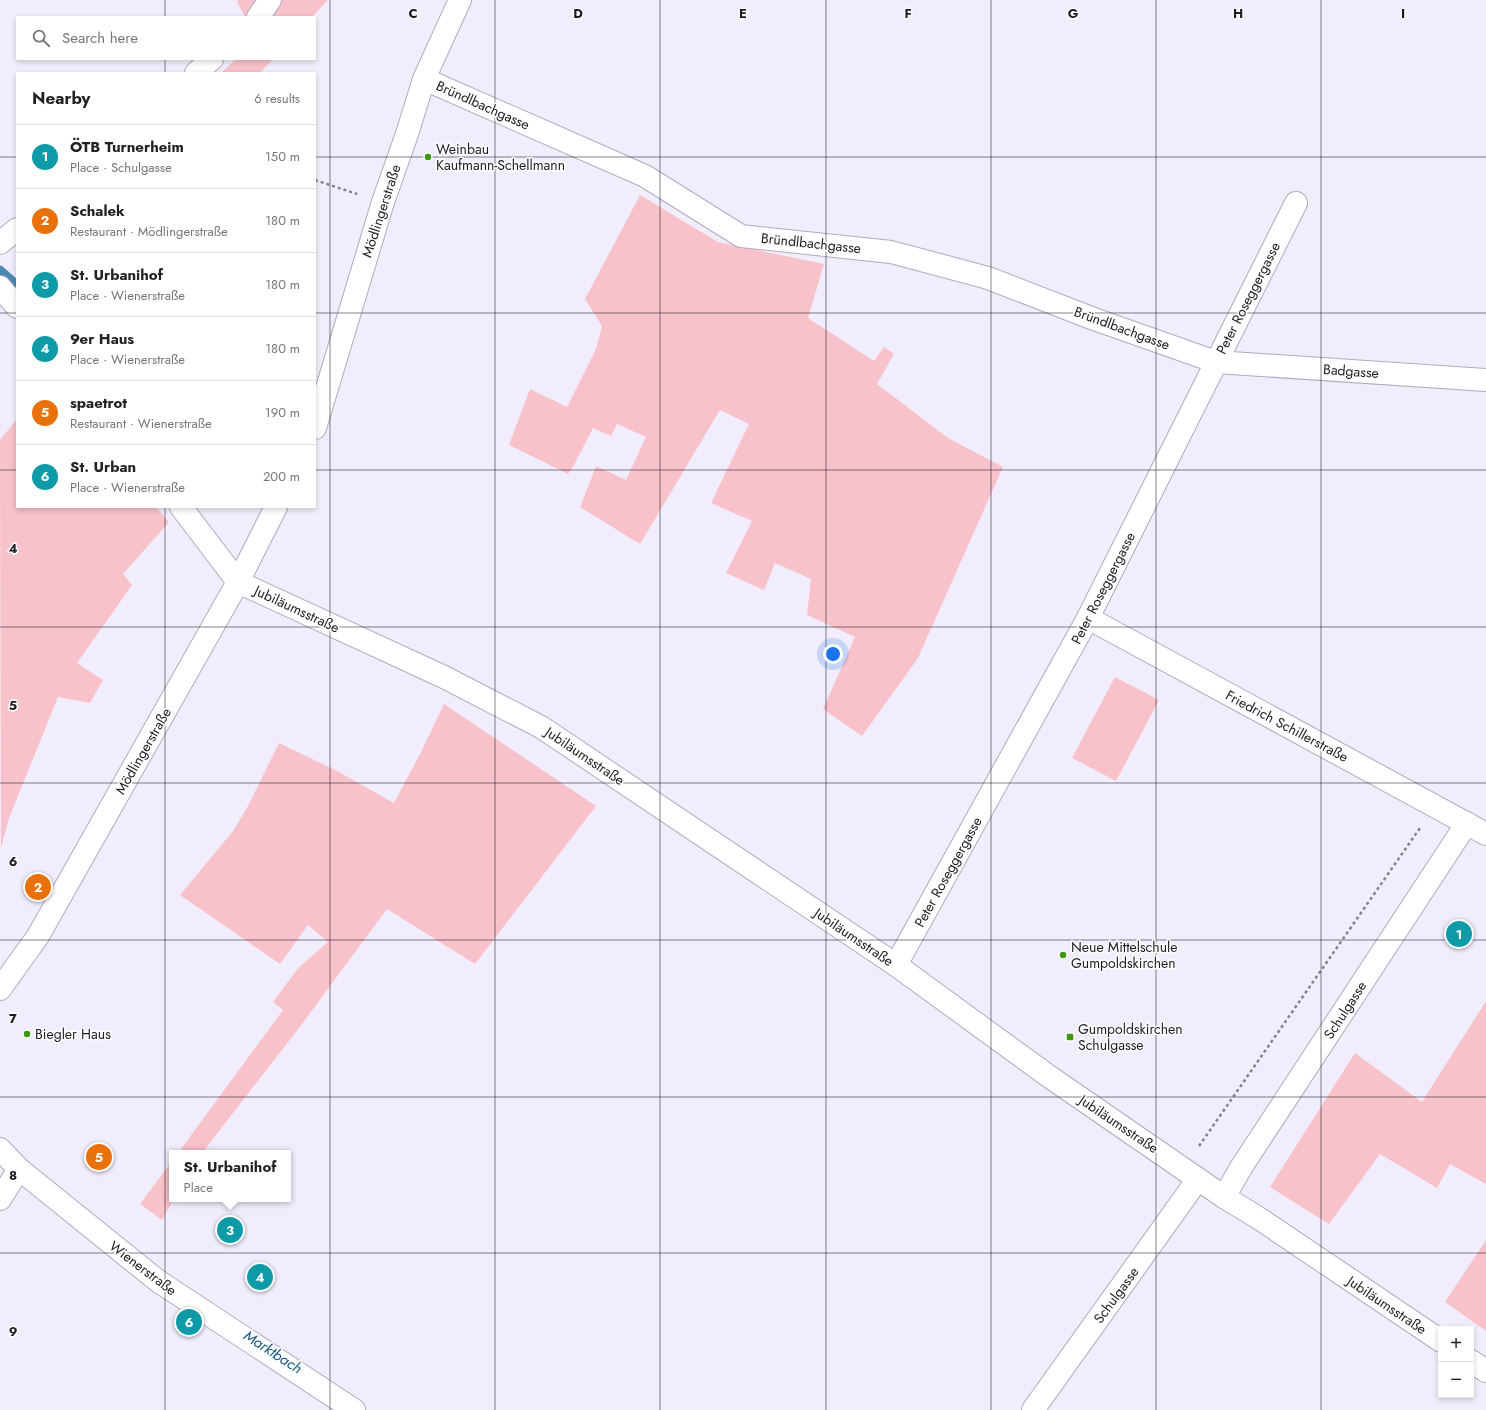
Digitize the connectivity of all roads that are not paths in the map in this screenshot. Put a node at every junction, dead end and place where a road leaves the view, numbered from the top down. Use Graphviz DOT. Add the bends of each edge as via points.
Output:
graph roads {
  1 [pos="270,0"];
  2 [pos="460,0"];
  3 [pos="259,16"];
  4 [pos="211,60"];
  5 [pos="197,72"];
  6 [pos="424,79"];
  7 [pos="1296,203"];
  8 [pos="16,230"];
  9 [pos="0,243"];
  10 [pos="0,287"];
  11 [pos="16,306"];
  12 [pos="1216,362"];
  13 [pos="1486,380"];
  14 [pos="316,425"];
  15 [pos="182,508"];
  16 [pos="275,508"];
  17 [pos="238,582"];
  18 [pos="1088,618"];
  19 [pos="1467,823"];
  20 [pos="1486,834"];
  21 [pos="896,965"];
  22 [pos="0,989"];
  23 [pos="0,1149"];
  24 [pos="19,1169"];
  25 [pos="1198,1179"];
  26 [pos="1224,1197"];
  27 [pos="0,1199"];
  28 [pos="1438,1339"];
  29 [pos="1472,1362"];
  30 [pos="1486,1371"];
  31 [pos="354,1410"];
  32 [pos="1033,1410"];
  1 -- 3 [label="street"];
  2 -- 6 [label="street, Mödlingerstraße"];
  4 -- 5 [label="street"];
  6 -- 12 [label="street, Bründlbachgasse" via="645,176 741,236 891,252 988,278"];
  6 -- 14 [label="street, Mödlingerstraße" via="383,202"];
  7 -- 12 [label="street, Peter Roseggergasse"];
  8 -- 9 [label="street"];
  10 -- 11 [label="street"];
  12 -- 13 [label="street, Badgasse"];
  12 -- 18 [label="street, Peter Roseggergasse"];
  15 -- 17 [label="street"];
  16 -- 17 [label="street, Mödlingerstraße"];
  17 -- 21 [label="street, Jubiläumsstraße" via="444,677 541,727"];
  17 -- 22 [label="street, Mödlingerstraße" via="38,936"];
  18 -- 19 [label="street, Friedrich Schillerstraße"];
  18 -- 21 [label="street, Peter Roseggergasse"];
  19 -- 20 [label="street, Friedrich Schillerstraße"];
  19 -- 26 [label="street, Schulgasse"];
  21 -- 25 [label="street, Jubiläumsstraße" via="1047,1075"];
  23 -- 24 [label="street, Wienerstraße"];
  24 -- 27 [label="street"];
  24 -- 31 [label="street, Wienerstraße" via="158,1281"];
  25 -- 26 [label="street, Jubiläumsstraße"];
  25 -- 32 [label="street, Schulgasse"];
  26 -- 28 [label="street, Jubiläumsstraße"];
  29 -- 30 [label="street"];
}
